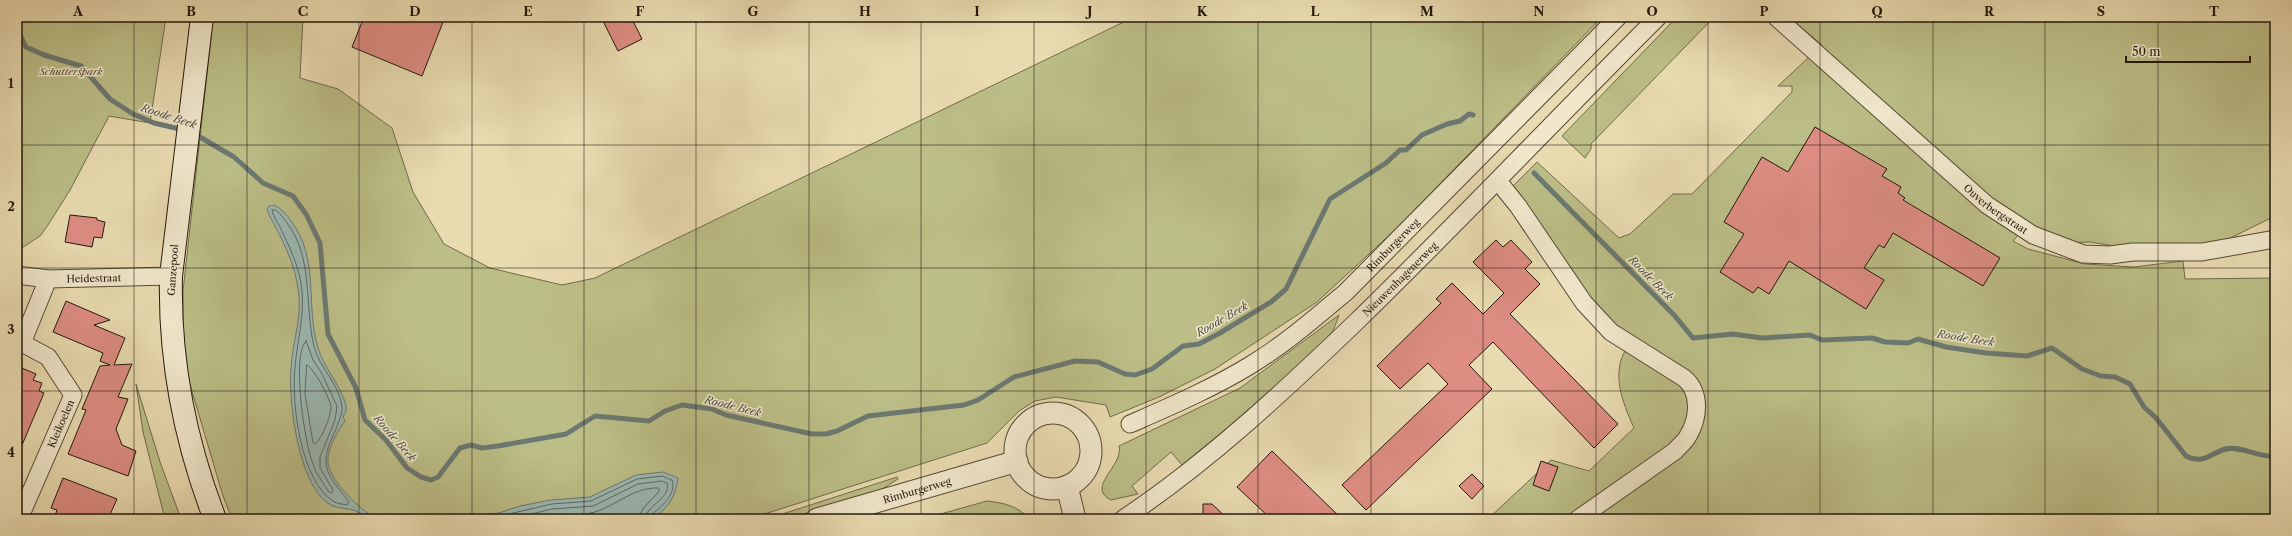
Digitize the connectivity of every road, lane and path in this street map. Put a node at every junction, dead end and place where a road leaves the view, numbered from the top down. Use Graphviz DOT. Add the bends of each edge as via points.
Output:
graph roads {
  1 [pos="1618,17"];
  2 [pos="1658,17"];
  3 [pos="1776,17"];
  4 [pos="200,26"];
  5 [pos="1498,181"];
  6 [pos="2275,239"];
  7 [pos="17,275"];
  8 [pos="171,276"];
  9 [pos="48,279"];
  10 [pos="1130,424"];
  11 [pos="1017,461"];
  12 [pos="1067,486"];
  13 [pos="19,519"];
  14 [pos="215,519"];
  15 [pos="817,519"];
  16 [pos="1075,519"];
  17 [pos="1122,519"];
  18 [pos="1578,519"];
  1 -- 10 [label="street, Rimburgerweg" via="1346,292 1300,330 1250,365 1186,399"];
  2 -- 5 [label="street, Nieuwenhagenerweg" via="1538,137"];
  3 -- 6 [label="street, Ouverbergstraat" via="1981,200 2033,235 2083,254 2110,255 2133,252 2202,252"];
  4 -- 8 [label="main road, Ganzepool"];
  5 -- 17 [label="street, Nieuwenhagenerweg" via="1314,362 1198,465"];
  5 -- 18 [label="street" via="1584,303 1610,332 1684,378 1692,385 1697,397 1688,437 1675,451"];
  7 -- 9 [label="street, Heidestraat"];
  8 -- 9 [label="street, Heidestraat"];
  8 -- 14 [label="main road, Ganzepool" via="171,337 180,394 195,458"];
  9 -- 13 [label="street, Kleikoelen" via="22,343 48,357 73,395"];
  11 -- 12 [label="street" via="1024,475 1036,484 1057,488"];
  11 -- 12 [label="street" via="1015,452 1019,435 1030,421 1046,413 1073,418 1087,434 1091,448 1082,475"];
  11 -- 15 [label="street, Rimburgerweg"];
  12 -- 16 [label="street"];
}
